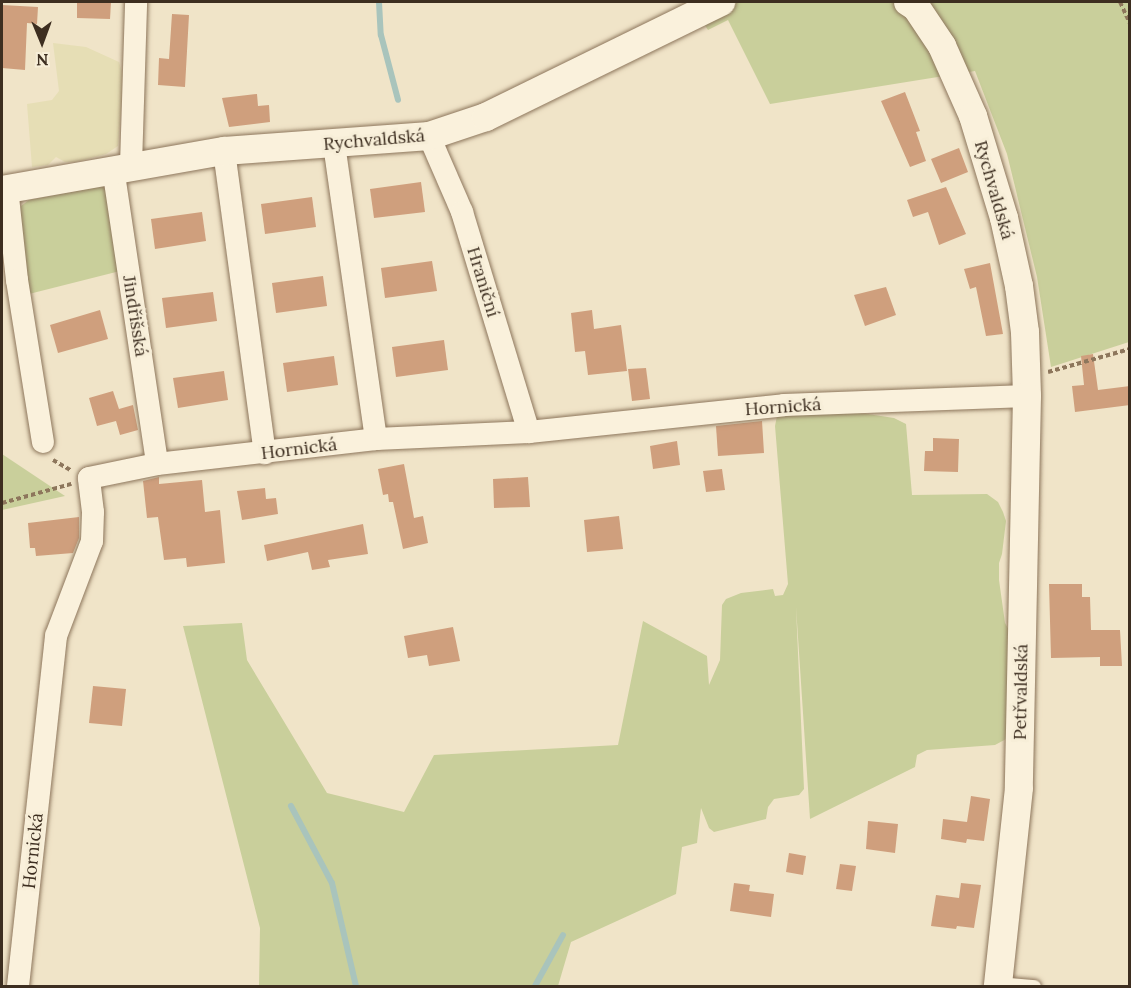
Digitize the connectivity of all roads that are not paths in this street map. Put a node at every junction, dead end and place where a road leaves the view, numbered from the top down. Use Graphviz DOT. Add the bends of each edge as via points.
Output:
graph roads {
  1 [pos="136,2"];
  2 [pos="721,2"];
  3 [pos="908,2"];
  4 [pos="429,136"];
  5 [pos="334,144"];
  6 [pos="224,151"];
  7 [pos="122,167"];
  8 [pos="4,189"];
  9 [pos="1027,396"];
  10 [pos="529,432"];
  11 [pos="376,439"];
  12 [pos="43,442"];
  13 [pos="265,453"];
  14 [pos="157,464"];
  15 [pos="998,985"];
  16 [pos="18,987"];
  17 [pos="1035,987"];
  1 -- 7 [label="street, Jindřišská"];
  2 -- 4 [label="street, Rychvaldská" via="486,117"];
  3 -- 9 [label="street, Rychvaldská" via="916,7 942,45 973,116 996,189 1019,286"];
  4 -- 5 [label="street, Rychvaldská"];
  4 -- 10 [label="street, Hraniční" via="462,212"];
  5 -- 6 [label="street, Rychvaldská"];
  5 -- 11 [label="street"];
  6 -- 7 [label="street, Rychvaldská"];
  6 -- 13 [label="street"];
  7 -- 8 [label="street, Rychvaldská"];
  7 -- 14 [label="street, Jindřišská"];
  8 -- 12 [label="street"];
  9 -- 10 [label="street, Hornická" via="784,405"];
  9 -- 15 [label="street, Petřvaldská" via="1019,788"];
  10 -- 11 [label="street, Hornická"];
  11 -- 13 [label="street, Hornická"];
  13 -- 14 [label="street, Hornická"];
  14 -- 16 [label="street, Hornická" via="89,478 92,541 56,636"];
  15 -- 17 [label="lane"];
}
